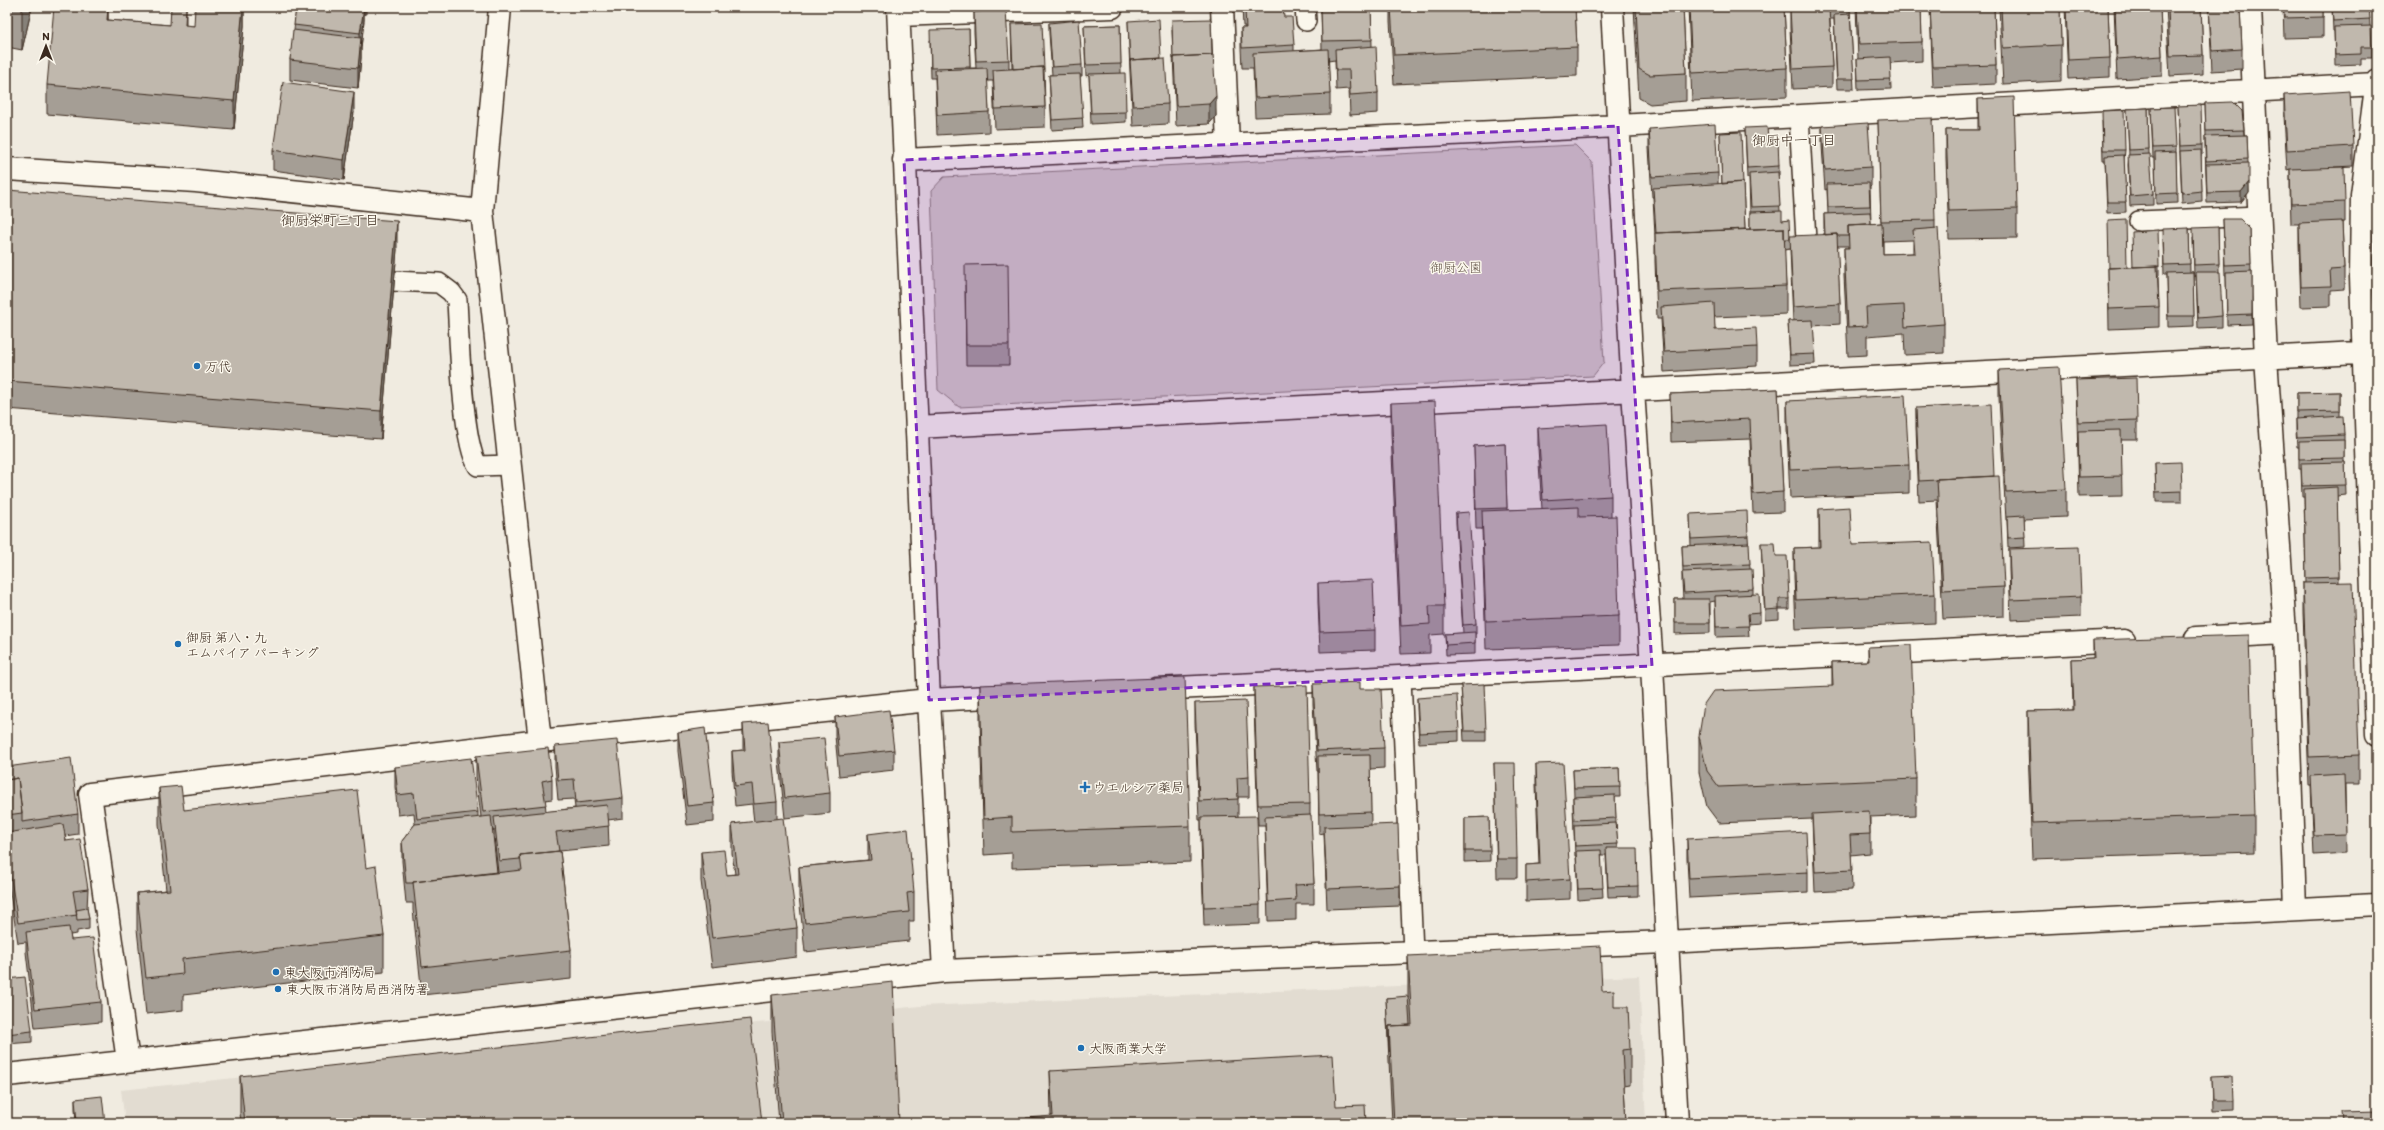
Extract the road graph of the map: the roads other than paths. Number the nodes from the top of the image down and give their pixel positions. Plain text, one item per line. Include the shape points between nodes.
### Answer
1 (500, 7) edge
2 (1112, 7) edge
3 (1222, 7) edge
4 (1612, 7) edge
5 (2250, 7) edge
6 (899, 11) edge
7 (2377, 82) edge
8 (2254, 91) junction
9 (1799, 116) junction
10 (1618, 126) junction
11 (1228, 145) junction
12 (904, 160) junction
13 (7, 169) edge
14 (482, 211) junction
15 (2260, 216) junction
16 (2139, 221) dead end
17 (1806, 240) edge
18 (2377, 252) edge
19 (2361, 277) junction
20 (358, 279) edge
21 (2369, 352) edge
22 (2266, 358) junction
23 (1633, 391) junction
24 (917, 427) junction
25 (510, 466) junction
26 (2285, 633) junction
27 (2375, 636) edge
28 (2174, 639) edge
29 (2143, 640) edge
30 (1652, 666) junction
31 (1401, 678) junction
32 (1134, 690) edge
33 (1031, 695) edge
34 (929, 700) junction
35 (2377, 735) edge
36 (540, 741) junction
37 (2377, 905) edge
38 (2295, 908) junction
39 (1666, 942) junction
40 (1413, 952) junction
41 (944, 971) junction
42 (128, 1061) junction
43 (7, 1075) edge
44 (1677, 1123) edge

1 - 14 street
2 - 6 street
3 - 11 street
4 - 10 street
5 - 8 street
6 - 12 street
7 - 8 street
7 - 19 street via 2362,195
8 - 9 street
8 - 15 street
9 - 10 street
9 - 17 lane
10 - 11 street
10 - 23 street
11 - 12 street
12 - 24 street
13 - 14 street via 196,182
14 - 25 street
15 - 16 lane
15 - 22 street
18 - 19 street
19 - 21 street
20 - 25 lane via 439,283 451,292 457,300 472,458 478,466
21 - 22 street
21 - 27 street
22 - 23 street
22 - 26 street
23 - 24 street
23 - 30 street
24 - 34 street
25 - 36 street
26 - 28 street
26 - 38 street
27 - 35 street
29 - 30 street
30 - 31 street
30 - 39 street
31 - 32 street
31 - 40 lane
33 - 34 street
34 - 36 street
34 - 41 street
36 - 42 street via 90,794
37 - 38 street
38 - 39 street
39 - 40 street
39 - 44 street
40 - 41 street
41 - 42 street
42 - 43 street

